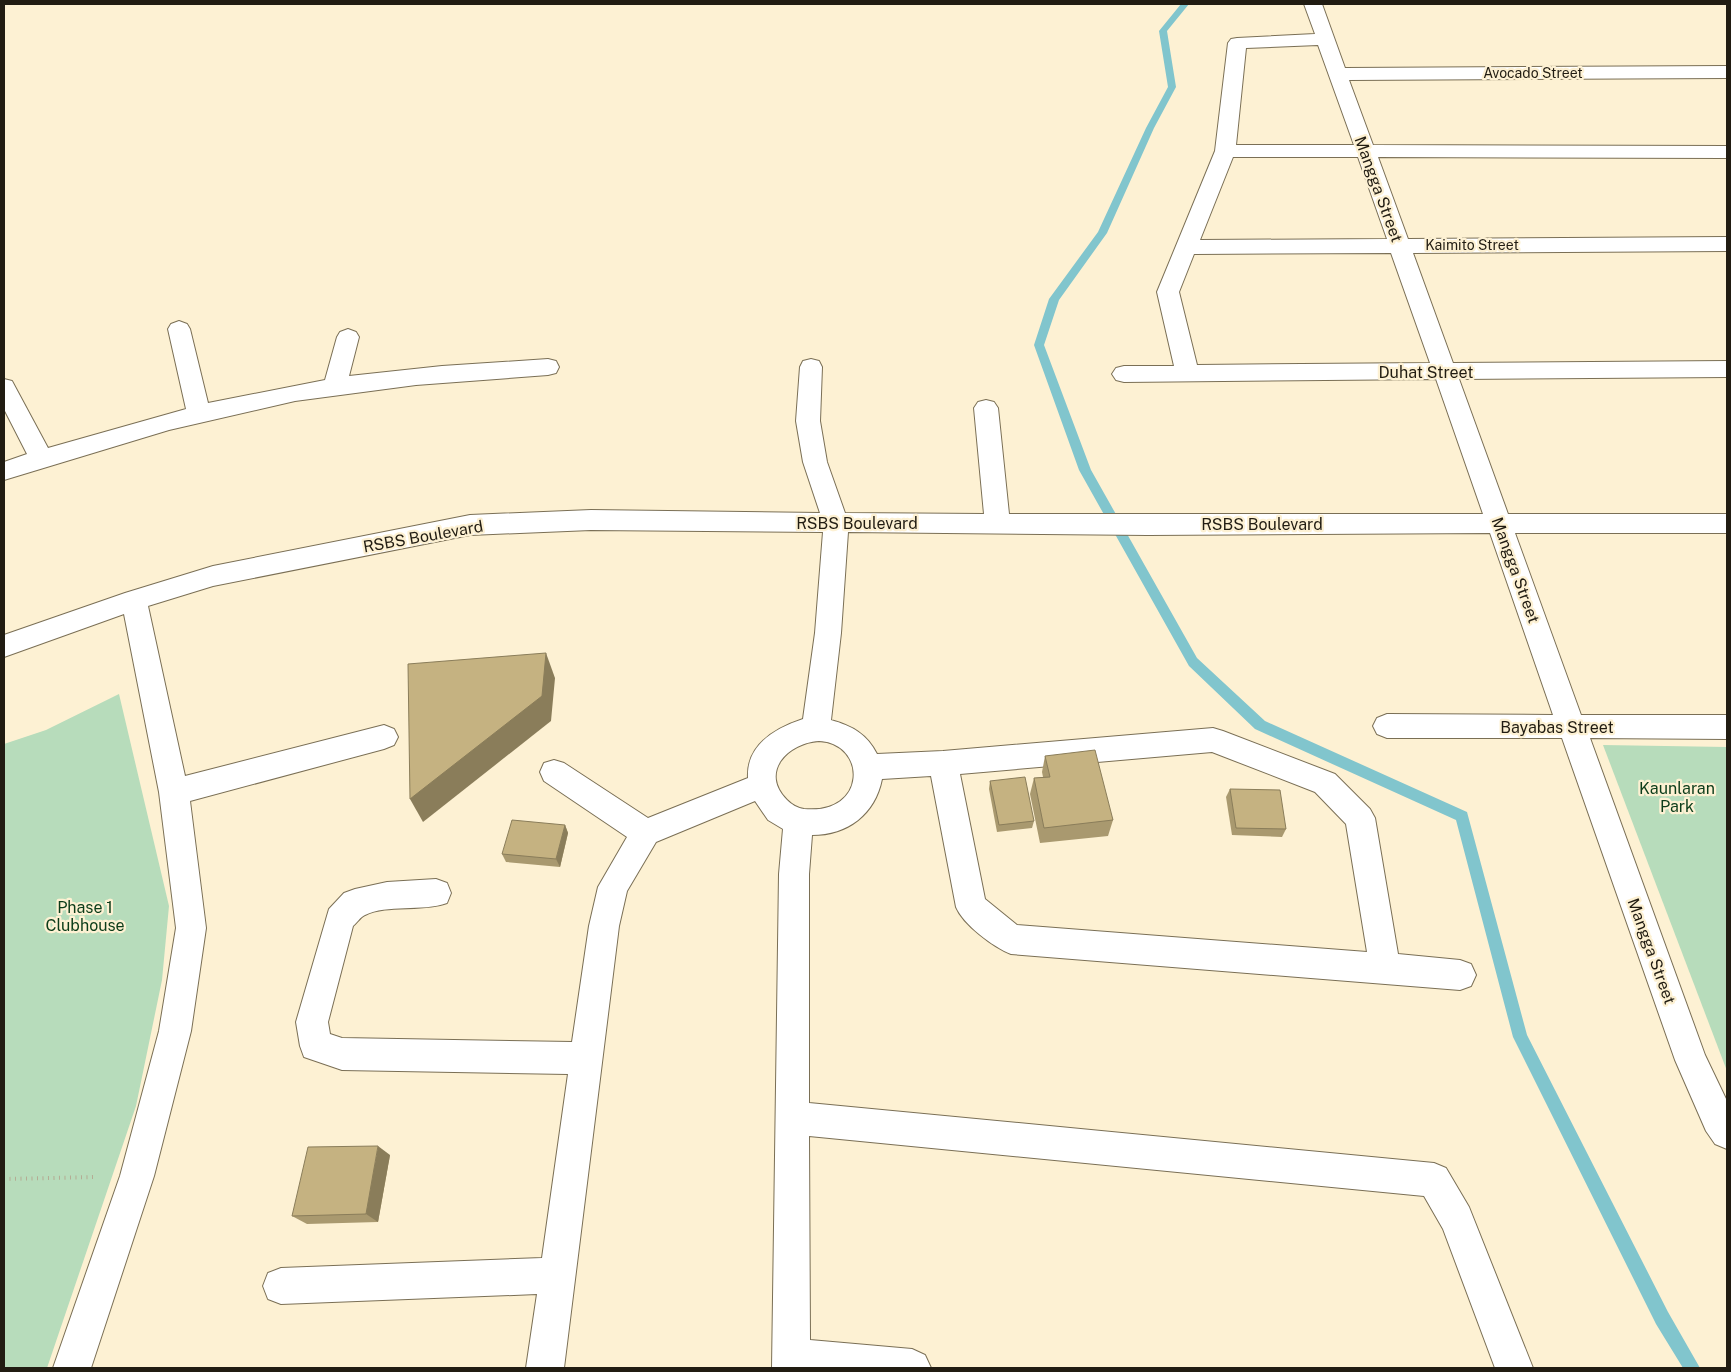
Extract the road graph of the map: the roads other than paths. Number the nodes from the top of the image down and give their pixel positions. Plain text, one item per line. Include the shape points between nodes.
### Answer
1 (1313, 4) edge
2 (1326, 39) junction
3 (1727, 72) edge
4 (1339, 74) junction
5 (1224, 151) junction
6 (1366, 152) junction
7 (1727, 152) edge
8 (1727, 244) edge
9 (1400, 246) junction
10 (1187, 247) junction
11 (179, 329) dead end
12 (348, 337) dead end
13 (548, 367) dead end
14 (811, 367) dead end
15 (1727, 369) edge
16 (1445, 372) junction
17 (1124, 374) dead end
18 (1188, 374) junction
19 (4, 387) edge
20 (335, 387) junction
21 (986, 408) dead end
22 (199, 413) junction
23 (41, 458) junction
24 (4, 471) edge
25 (836, 523) junction
26 (1727, 523) edge
27 (996, 524) junction
28 (1499, 524) junction
29 (134, 600) junction
30 (4, 646) edge
31 (1387, 726) dead end
32 (1572, 727) junction
33 (1727, 727) edge
34 (816, 730) junction
35 (384, 737) dead end
36 (943, 763) junction
37 (868, 767) junction
38 (554, 772) dead end
39 (762, 785) junction
40 (174, 792) junction
41 (799, 821) junction
42 (646, 832) junction
43 (436, 893) dead end
44 (1385, 968) junction
45 (1460, 975) dead end
46 (586, 1058) junction
47 (794, 1118) junction
48 (1724, 1123) edge
49 (557, 1275) junction
50 (281, 1286) dead end
51 (791, 1363) edge
52 (72, 1368) edge
53 (545, 1368) edge
54 (912, 1368) edge
55 (1514, 1368) edge

1 - 2 street, Mangga Street
2 - 4 street, Mangga Street
2 - 5 street via 1237,43
3 - 4 street, Avocado Street
4 - 6 street, Mangga Street
5 - 6 street
5 - 10 street
6 - 7 street
6 - 9 street, Mangga Street
8 - 9 street, Kaimito Street
9 - 10 street, Kaimito Street
9 - 16 street, Mangga Street
10 - 18 street via 1168,292
11 - 22 street
12 - 20 street
13 - 20 street via 442,374
14 - 25 street via 808,421 815,462
15 - 16 street, Duhat Street
16 - 18 street, Duhat Street
16 - 28 street, Mangga Street
17 - 18 street, Duhat Street
19 - 23 street
20 - 22 street
21 - 27 street
22 - 23 street
23 - 24 street
25 - 27 street, RSBS Boulevard
25 - 29 street, RSBS Boulevard via 591,520 470,525 213,576
25 - 34 street via 828,633
26 - 28 street, RSBS Boulevard
27 - 28 street, RSBS Boulevard
28 - 32 street, Mangga Street
29 - 30 street, RSBS Boulevard
29 - 40 street
31 - 32 street, Bayabas Street
32 - 33 street, Bayabas Street
32 - 48 street, Mangga Street via 1691,1060
34 - 37 street via 842,735 856,745
34 - 39 street via 790,736 775,746 765,760
35 - 40 street
36 - 37 street
36 - 44 street via 971,907 1011,939
36 - 44 street via 1214,740 1325,783 1360,818
37 - 41 street via 866,791 842,817 824,823
38 - 42 street
39 - 41 street via 773,806 787,817
39 - 42 street
40 - 52 street via 191,928 175,1031 137,1176
41 - 47 street via 794,874
42 - 46 street via 613,888 604,926
43 - 46 street via 387,896 355,903 340,919 312,1022 316,1046 342,1054
44 - 45 street
46 - 49 street
47 - 51 street
47 - 55 street via 1434,1180 1456,1219
49 - 50 street
49 - 53 street
51 - 54 street

